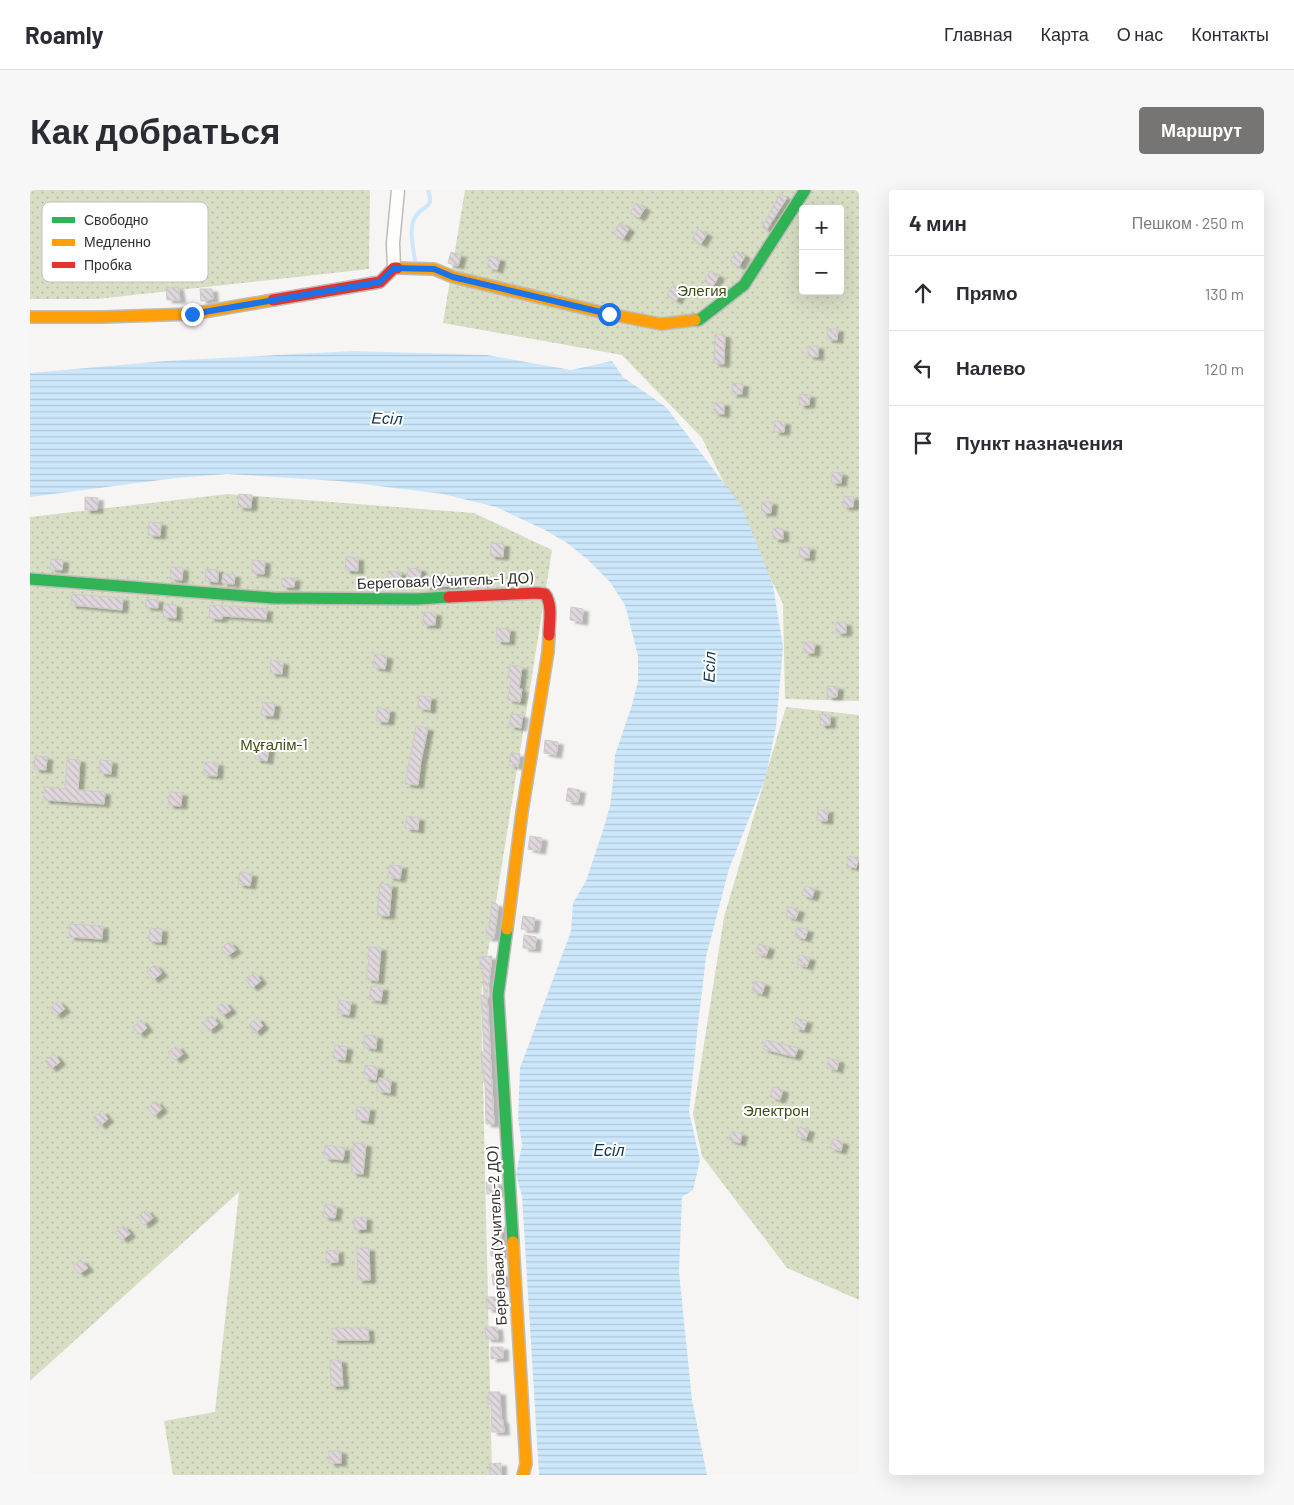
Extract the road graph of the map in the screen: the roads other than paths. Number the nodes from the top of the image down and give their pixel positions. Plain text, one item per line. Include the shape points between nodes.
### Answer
1 (398, 190) edge
2 (805, 190) edge
3 (394, 268) junction
4 (30, 317) edge
5 (30, 579) edge
6 (498, 995) joint
7 (523, 1475) edge

1 - 3 street
2 - 3 street via 744,285 698,320 661,324 453,277 434,269
3 - 4 street via 380,282 192,314
5 - 6 street, Береговая (Учитель-1 ДО) via 273,598 416,600 545,594 550,606 548,652
6 - 7 street, Береговая (Учитель-2 ДО) via 526,1464

